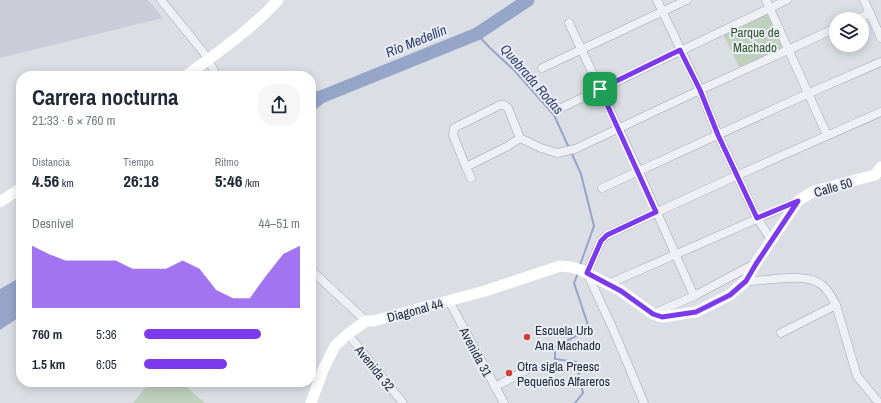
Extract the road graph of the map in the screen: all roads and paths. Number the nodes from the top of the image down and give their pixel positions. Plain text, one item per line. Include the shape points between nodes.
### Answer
1 (161, 0) edge
2 (278, 0) edge
3 (657, 0) edge
4 (687, 0) edge
5 (787, 0) edge
6 (864, 0) edge
7 (767, 4) edge
8 (662, 12) junction
9 (870, 13) joint
10 (570, 23) dead end
11 (829, 31) edge
12 (881, 38) edge
13 (582, 49) junction
14 (680, 50) junction
15 (789, 50) junction
16 (881, 62) edge
17 (542, 68) dead end
18 (193, 71) edge
19 (214, 71) edge
20 (600, 89) junction
21 (700, 90) junction
22 (808, 94) junction
23 (561, 108) dead end
24 (881, 112) edge
25 (619, 128) junction
26 (718, 135) junction
27 (827, 135) junction
28 (520, 138) junction
29 (466, 168) junction
30 (879, 171) edge
31 (639, 172) junction
32 (738, 175) junction
33 (471, 178) dead end
34 (602, 188) dead end
35 (16, 191) edge
36 (798, 201) junction
37 (0, 202) edge
38 (656, 212) junction
39 (757, 218) junction
40 (772, 241) junction
41 (675, 255) junction
42 (756, 264) junction
43 (584, 272) junction
44 (316, 275) edge
45 (746, 281) junction
46 (608, 284) junction
47 (694, 296) junction
48 (449, 301) junction
49 (836, 305) junction
50 (653, 314) junction
51 (366, 321) junction
52 (780, 333) dead end
53 (348, 334) junction
54 (532, 367) dead end
55 (495, 387) junction
56 (311, 403) edge
57 (403, 403) edge
58 (504, 403) edge
59 (644, 403) edge
60 (879, 403) edge

1 - 19 street via 204,53
2 - 18 main road, bridge via 240,37
3 - 8 street
4 - 8 street
5 - 7 street
6 - 9 street
7 - 14 street
7 - 15 street
8 - 13 street
8 - 14 street
9 - 12 street
10 - 13 street
11 - 15 street
13 - 17 street
13 - 20 street
14 - 20 street
14 - 21 street
15 - 21 street
15 - 22 street
16 - 22 street
20 - 23 street
20 - 25 street
21 - 25 street
21 - 26 street
22 - 26 street
22 - 27 street
24 - 27 street
25 - 28 street via 575,149 557,153
25 - 31 street
26 - 31 street
26 - 32 street
27 - 32 street
28 - 29 street
28 - 29 street via 508,108 504,105 454,128 453,135
29 - 33 street
30 - 36 main road, Calle 50 via 814,191
31 - 34 street
31 - 38 street
32 - 38 street
32 - 39 street
35 - 37 main road
36 - 39 street
36 - 40 main road, Calle 50
38 - 41 street
38 - 43 street via 607,235
39 - 40 street
39 - 41 street
40 - 42 main road, Calle 50
41 - 46 street
41 - 47 street
42 - 45 main road, Calle 50
42 - 47 street
43 - 46 main road
43 - 48 main road, Diagonal 44 via 560,266
43 - 59 street via 613,329
44 - 51 street
45 - 49 street via 790,278 812,280 822,284
45 - 50 main road, Calle 50 via 730,295 696,312 662,317
46 - 50 main road
47 - 50 street
48 - 51 main road, Diagonal 44
48 - 55 street, Avenida 31
49 - 52 street
49 - 60 street via 857,376
51 - 53 main road, Diagonal 44
53 - 56 main road, Diagonal 44 via 335,346
53 - 57 street, Avenida 32
54 - 55 street
55 - 58 street, Avenida 31

